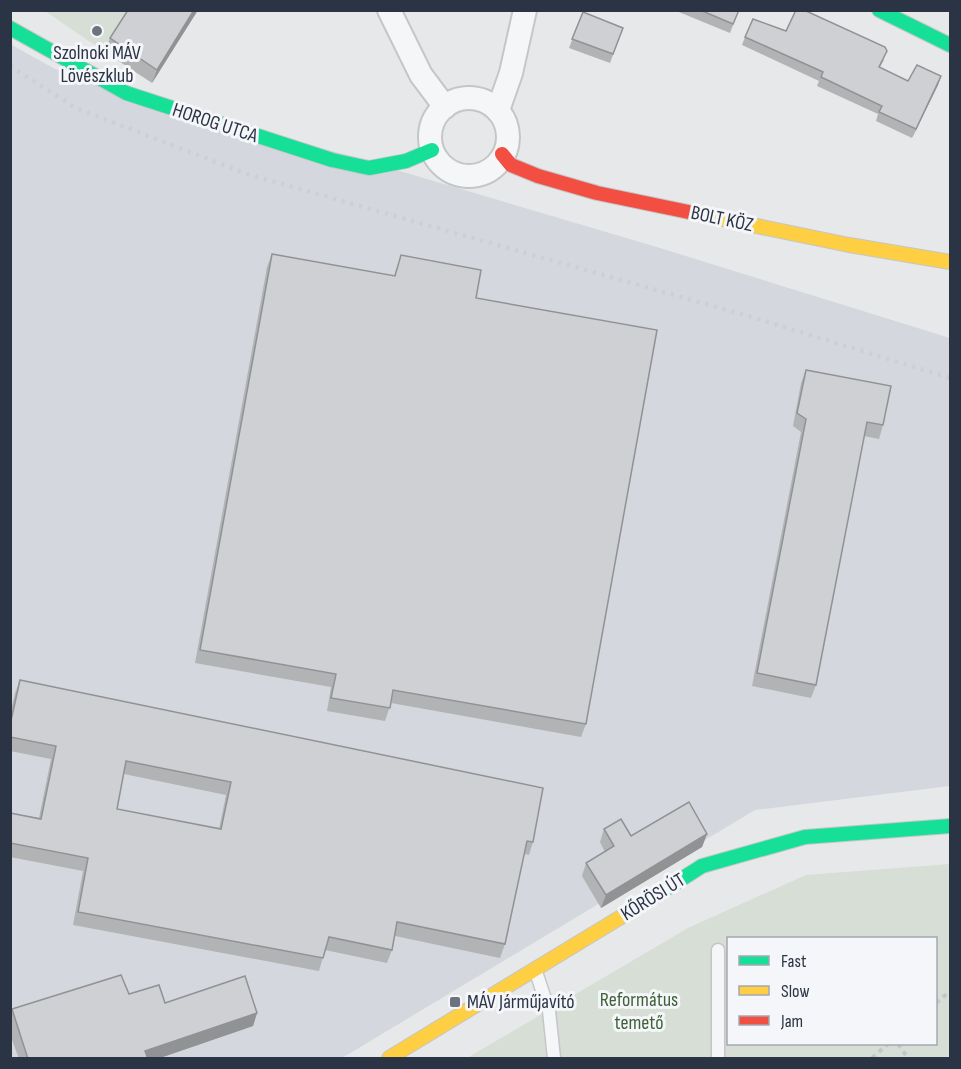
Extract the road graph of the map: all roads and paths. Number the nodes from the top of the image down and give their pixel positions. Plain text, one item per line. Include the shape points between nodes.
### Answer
1 (389, 10) edge
2 (525, 10) edge
3 (879, 10) edge
4 (10, 28) edge
5 (951, 45) edge
6 (445, 107) junction
7 (498, 110) junction
8 (432, 150) junction
9 (502, 154) junction
10 (951, 262) edge
11 (951, 826) edge
12 (718, 950) dead end
13 (535, 971) junction
14 (951, 991) edge
15 (937, 1002) edge
16 (887, 1045) edge
17 (899, 1045) edge
18 (389, 1059) edge
19 (554, 1059) edge
20 (718, 1059) edge
21 (872, 1059) edge
22 (908, 1059) edge

1 - 6 street via 421,75
2 - 7 street
3 - 5 street
4 - 8 street, HOROG UTCA via 126,93 332,160 369,168 406,161
6 - 7 street via 466,98 478,99
6 - 8 street via 433,122 429,141
7 - 9 street via 508,136
8 - 9 street via 445,168 466,176 487,171
9 - 10 street, BOLT KÖZ via 511,165 597,193
11 - 13 street, KŐRÖSI ÚT via 805,837 702,866
12 - 20 lane
13 - 18 street, KŐRÖSI ÚT
13 - 19 lane via 549,1011
14 - 15 path
16 - 21 path
17 - 22 path

